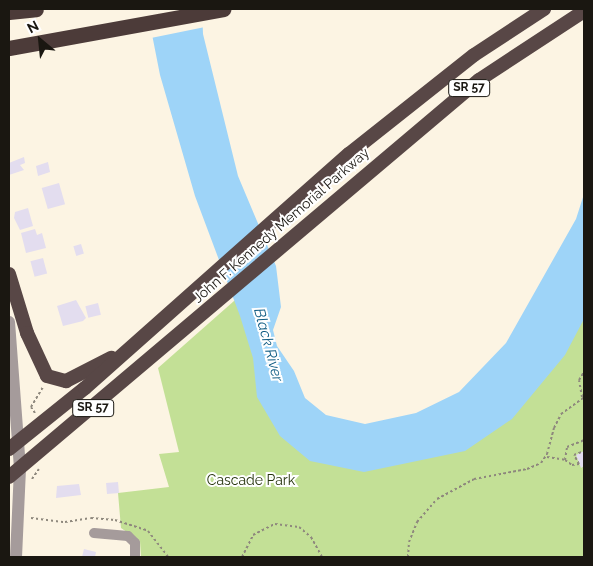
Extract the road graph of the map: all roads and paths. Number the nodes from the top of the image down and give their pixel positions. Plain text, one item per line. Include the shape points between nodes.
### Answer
1 (36, 9) edge
2 (223, 9) edge
3 (544, 9) edge
4 (584, 11) edge
5 (9, 12) edge
6 (9, 48) edge
7 (9, 274) edge
8 (9, 322) edge
9 (129, 349) junction
10 (584, 372) edge
11 (49, 377) junction
12 (583, 398) edge
13 (38, 427) junction
14 (584, 440) edge
15 (14, 446) edge
16 (584, 450) edge
17 (547, 457) junction
18 (566, 460) junction
19 (14, 473) edge
20 (94, 533) dead end
21 (16, 557) edge
22 (135, 557) edge
23 (242, 557) edge
24 (322, 557) edge
25 (408, 557) edge

1 - 5 highway
2 - 6 highway
3 - 9 highway, John F. Kennedy Memorial Parkway / SR 57 via 474,56 349,154
4 - 19 highway, John F. Kennedy Memorial Parkway / SR 57 via 478,80
7 - 11 highway via 36,356
8 - 15 street
9 - 11 highway via 66,380
9 - 13 highway, John F. Kennedy Memorial Parkway / SR 57
10 - 12 path via 579,380
11 - 13 path via 31,407
12 - 17 path via 561,414
13 - 15 highway, John F. Kennedy Memorial Parkway / SR 57
14 - 18 path via 568,447
15 - 19 street
16 - 18 path via 574,455 579,464 572,465
17 - 18 path
17 - 25 path via 535,467 474,479 437,499 417,522 409,542
19 - 21 street
20 - 22 street via 128,536 135,543
23 - 24 path via 253,535 275,524 299,527 312,537

